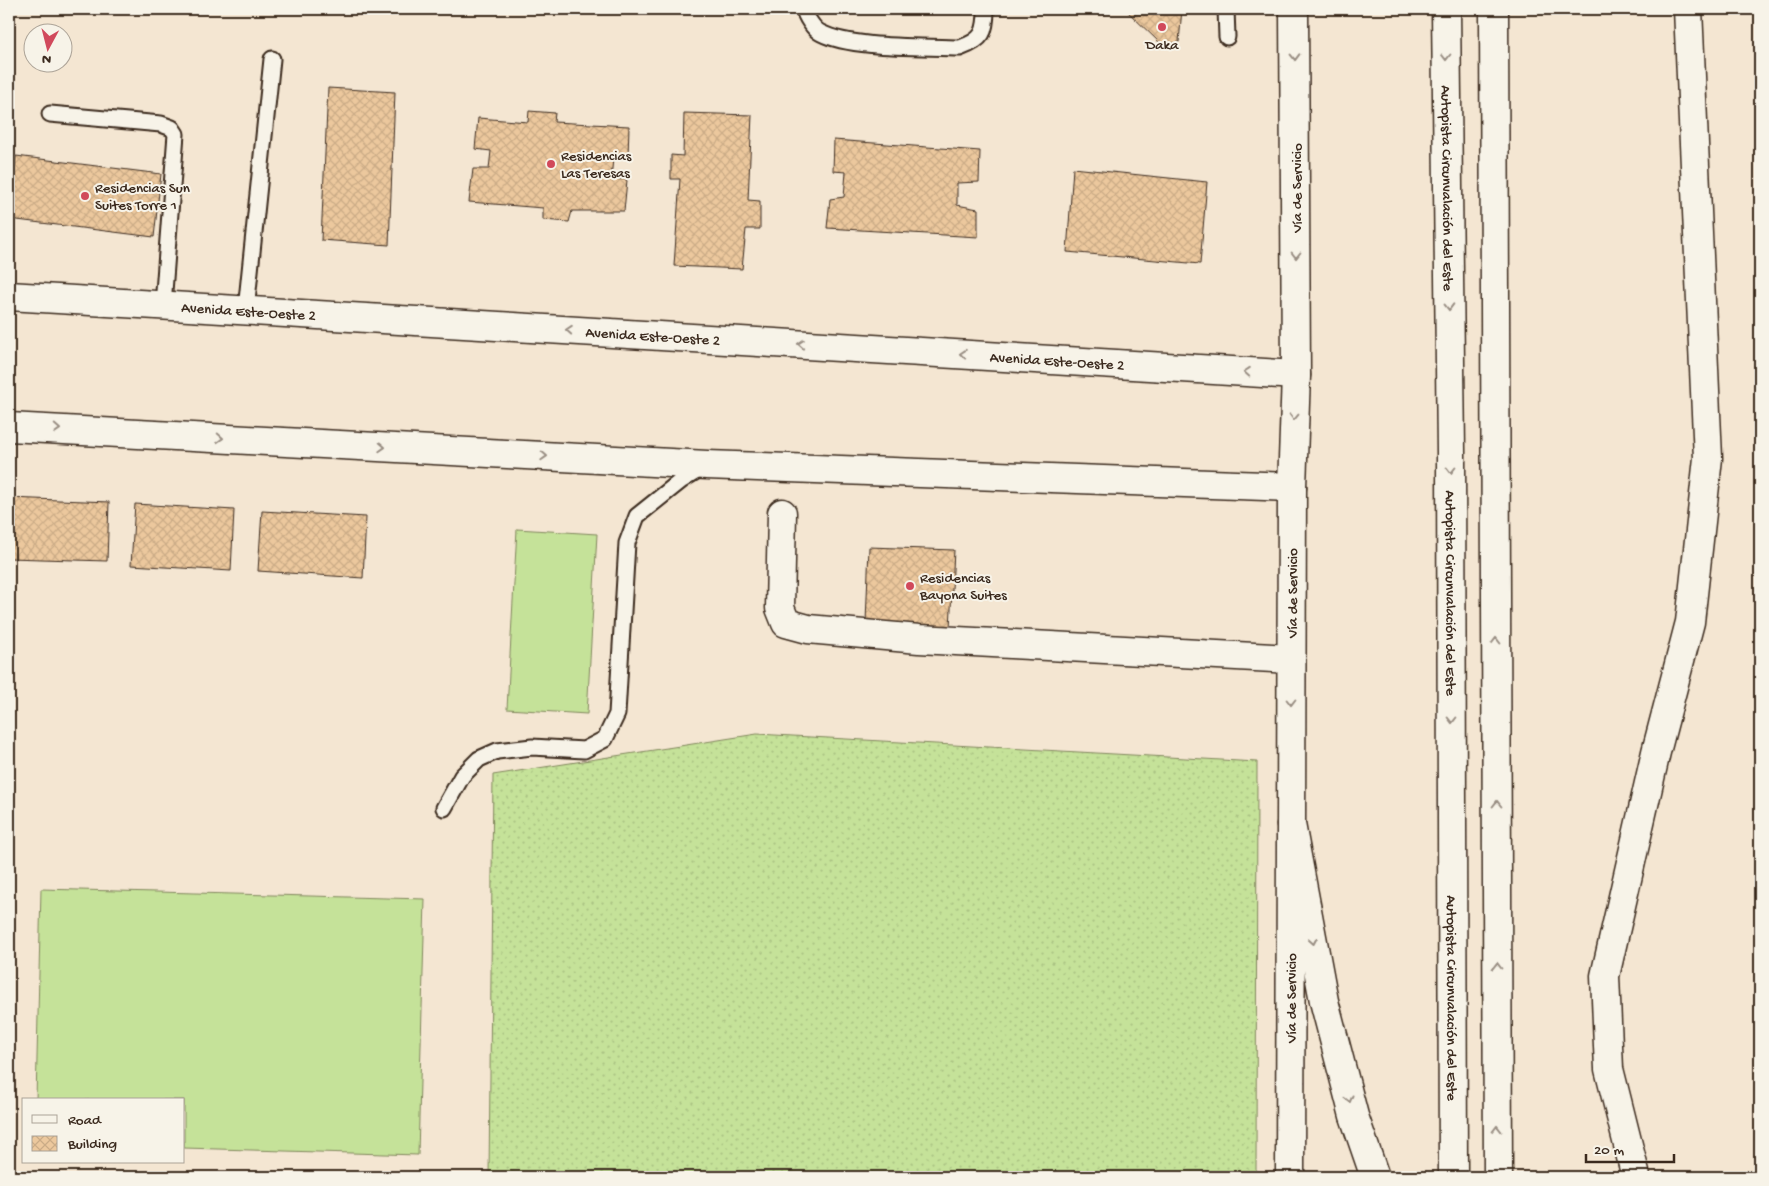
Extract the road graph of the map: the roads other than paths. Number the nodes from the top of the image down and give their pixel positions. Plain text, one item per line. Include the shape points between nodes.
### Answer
1 (804, 9) edge
2 (986, 9) edge
3 (1226, 9) edge
4 (1294, 9) edge
5 (1446, 9) edge
6 (1494, 9) edge
7 (1688, 9) edge
8 (1226, 37) dead end
9 (272, 58) dead end
10 (50, 114) dead end
11 (9, 296) edge
12 (163, 305) junction
13 (246, 310) junction
14 (1296, 375) junction
15 (9, 427) edge
16 (707, 466) junction
17 (1292, 487) junction
18 (782, 513) dead end
19 (1291, 659) junction
20 (444, 808) dead end
21 (1291, 824) junction
22 (1290, 1177) edge
23 (1375, 1177) edge
24 (1453, 1177) edge
25 (1498, 1177) edge
26 (1636, 1177) edge

1 - 2 lane via 819,33 846,42 960,48 976,42 986,26
3 - 8 lane
4 -> 14 main road, Vía de Servicio
5 -> 24 main road, Autopista Circunvalación del Este
25 -> 6 main road
7 - 26 main road via 1708,458 1690,622 1656,752 1605,976 1609,1069
9 - 13 lane
10 - 12 lane via 161,124 172,128 176,134
11 - 12 main road, Avenida Este-Oeste 2
12 - 13 main road, Avenida Este-Oeste 2
14 -> 13 main road, Avenida Este-Oeste 2
14 -> 17 main road, Vía de Servicio
15 -> 16 main road
16 - 17 main road
16 - 20 lane via 682,480 637,516 627,543 617,714 605,739 584,750 532,747 497,751 479,759 462,776
17 - 19 main road, Vía de Servicio
18 - 19 main road via 780,608 786,623 808,629 919,639
19 -> 21 main road, Vía de Servicio
21 - 22 main road, Vía de Servicio
21 -> 23 main road via 1324,1001 1354,1116

